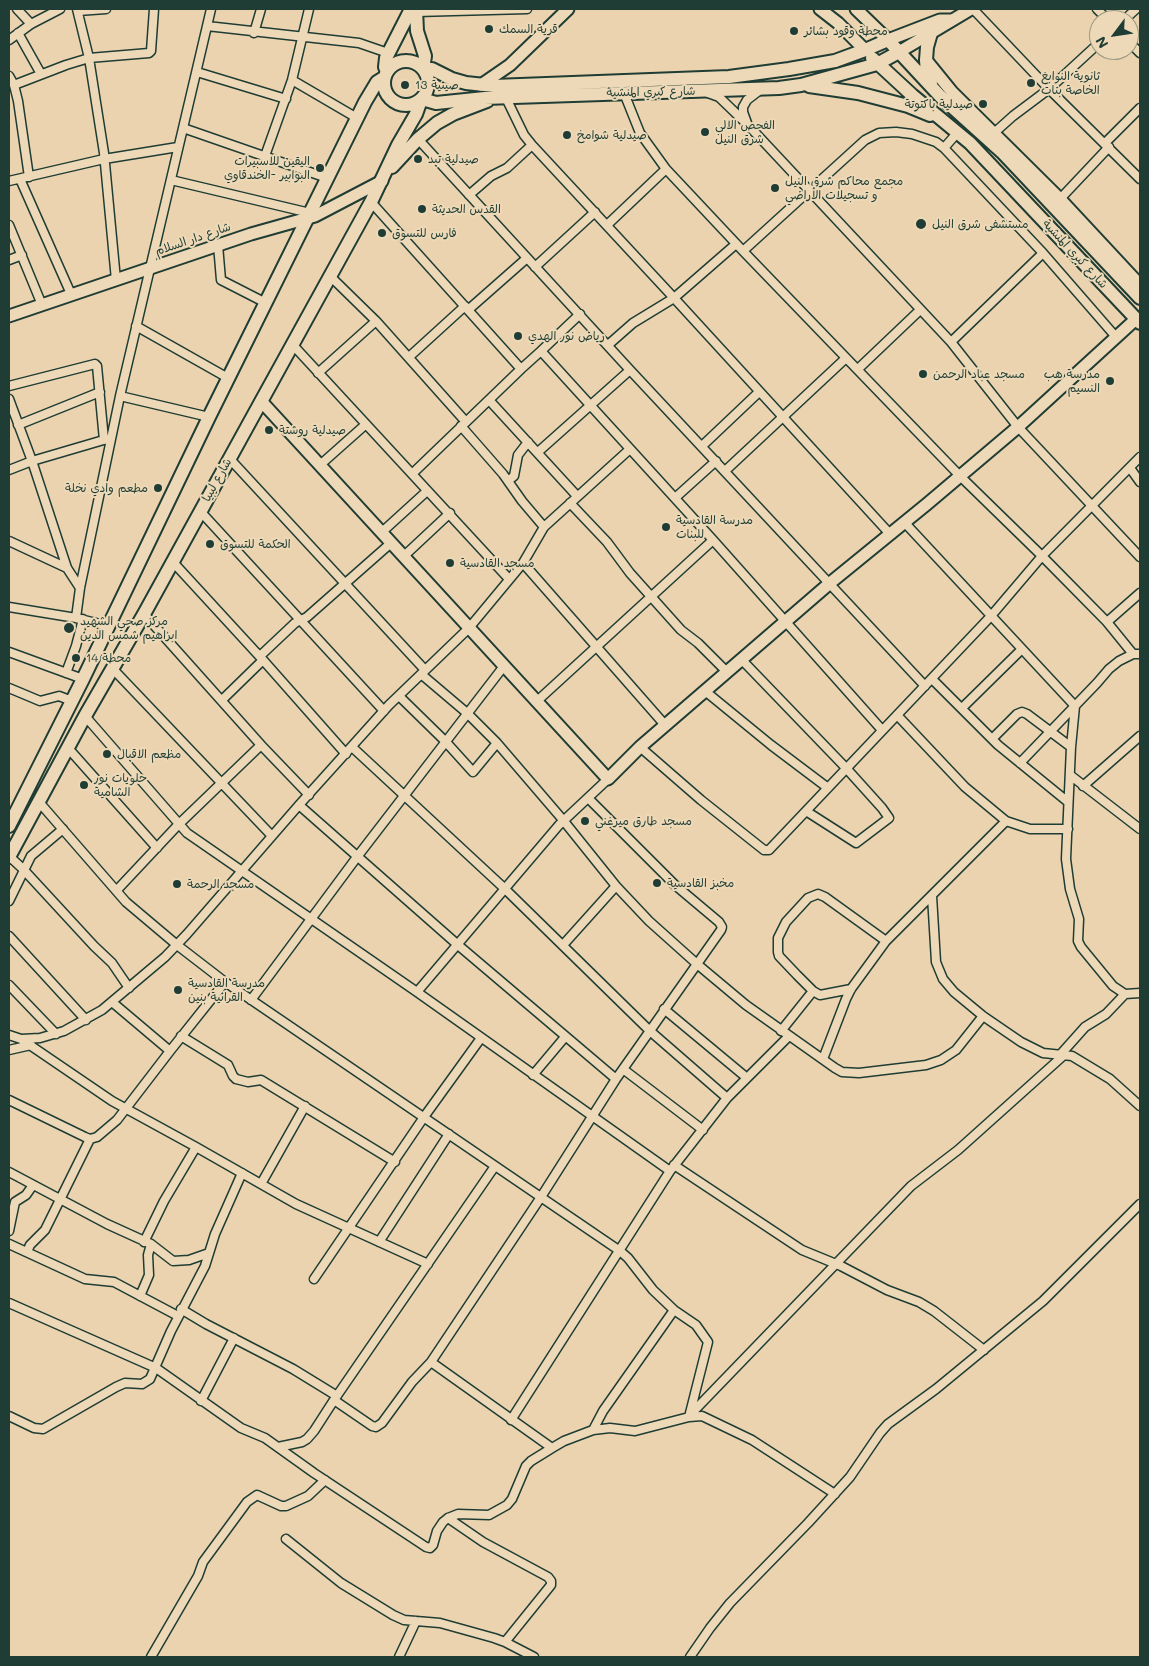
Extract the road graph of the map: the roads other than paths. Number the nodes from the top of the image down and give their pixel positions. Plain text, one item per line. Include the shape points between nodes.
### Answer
1 (17, 9) edge
2 (60, 9) edge
3 (106, 9) edge
4 (154, 9) edge
5 (211, 9) edge
6 (260, 9) edge
7 (309, 9) edge
8 (527, 9) edge
9 (568, 9) edge
10 (820, 9) edge
11 (856, 9) edge
12 (77, 10) edge
13 (414, 10) edge
14 (967, 10) edge
15 (951, 20) junction
16 (31, 24) junction
17 (207, 26) junction
18 (18, 33) junction
19 (254, 33) junction
20 (931, 33) junction
21 (303, 38) junction
22 (9, 40) edge
23 (888, 40) junction
24 (865, 50) junction
25 (899, 52) junction
26 (1089, 52) edge
27 (388, 53) junction
28 (89, 58) junction
29 (926, 60) junction
30 (877, 64) junction
31 (423, 69) junction
32 (197, 72) junction
33 (40, 74) junction
34 (386, 75) junction
35 (9, 76) edge
36 (292, 80) junction
37 (14, 85) junction
38 (481, 85) junction
39 (801, 85) junction
40 (762, 89) junction
41 (1050, 89) junction
42 (704, 91) junction
43 (624, 92) junction
44 (940, 96) junction
45 (500, 98) junction
46 (286, 99) junction
47 (422, 99) junction
48 (18, 101) junction
49 (9, 106) edge
50 (1140, 108) edge
51 (357, 118) junction
52 (748, 125) junction
53 (183, 128) junction
54 (954, 129) junction
55 (994, 133) junction
56 (418, 139) junction
57 (532, 145) junction
58 (1107, 145) junction
59 (178, 147) junction
60 (944, 148) junction
61 (264, 156) junction
62 (104, 159) junction
63 (666, 169) junction
64 (29, 177) junction
65 (327, 178) junction
66 (20, 179) junction
67 (383, 179) junction
68 (1140, 179) edge
69 (171, 180) junction
70 (9, 181) edge
71 (808, 190) junction
72 (469, 195) junction
73 (1060, 199) junction
74 (371, 202) junction
75 (595, 212) junction
76 (309, 215) junction
77 (607, 224) junction
78 (9, 225) edge
79 (736, 244) junction
80 (218, 245) junction
81 (743, 251) junction
82 (1043, 253) junction
83 (22, 254) junction
84 (527, 258) junction
85 (9, 260) edge
86 (536, 267) junction
87 (150, 269) junction
88 (330, 276) junction
89 (116, 280) junction
90 (1140, 285) edge
91 (71, 294) junction
92 (674, 298) junction
93 (1140, 298) edge
94 (266, 303) junction
95 (42, 305) junction
96 (467, 308) junction
97 (920, 310) junction
98 (580, 314) junction
99 (9, 316) edge
100 (376, 321) junction
101 (1138, 321) edge
102 (136, 326) junction
103 (1116, 337) junction
104 (950, 342) junction
105 (292, 344) junction
106 (608, 345) junction
107 (541, 350) junction
108 (409, 357) junction
109 (846, 358) junction
110 (521, 368) junction
111 (858, 369) junction
112 (630, 370) junction
113 (318, 373) junction
114 (228, 378) junction
115 (9, 386) edge
116 (100, 392) junction
117 (759, 392) junction
118 (120, 396) junction
119 (9, 399) edge
120 (489, 400) junction
121 (260, 401) junction
122 (590, 405) junction
123 (11, 410) edge
124 (209, 416) junction
125 (783, 418) junction
126 (463, 424) junction
127 (18, 425) junction
128 (365, 425) junction
129 (1018, 426) junction
130 (108, 439) junction
131 (528, 442) junction
132 (702, 446) junction
133 (630, 449) junction
134 (538, 452) junction
135 (1140, 457) edge
136 (229, 458) junction
137 (32, 461) junction
138 (716, 461) junction
139 (320, 465) junction
140 (1130, 468) junction
141 (9, 470) edge
142 (725, 471) junction
143 (412, 474) junction
144 (960, 476) junction
145 (508, 481) junction
146 (1140, 482) edge
147 (427, 491) junction
148 (577, 496) junction
149 (675, 498) junction
150 (570, 503) junction
151 (1092, 506) junction
152 (200, 511) junction
153 (450, 513) junction
154 (904, 522) junction
155 (544, 526) junction
156 (382, 532) junction
157 (890, 534) junction
158 (713, 540) junction
159 (9, 541) edge
160 (391, 543) junction
161 (404, 556) junction
162 (1042, 556) junction
163 (1140, 557) edge
164 (172, 561) junction
165 (523, 563) junction
166 (67, 568) junction
167 (509, 579) junction
168 (830, 583) junction
169 (346, 584) junction
170 (80, 588) junction
171 (1140, 593) edge
172 (650, 596) junction
173 (9, 607) edge
174 (144, 614) junction
175 (991, 616) junction
176 (80, 618) junction
177 (300, 620) junction
178 (785, 622) junction
179 (1107, 622) junction
180 (108, 626) junction
181 (468, 628) junction
182 (596, 647) junction
183 (1022, 649) junction
184 (9, 652) edge
185 (1137, 654) edge
186 (262, 658) junction
187 (741, 659) junction
188 (504, 666) junction
189 (112, 668) junction
190 (423, 672) junction
191 (726, 672) junction
192 (66, 673) junction
193 (83, 679) junction
194 (932, 679) junction
195 (925, 686) junction
196 (9, 688) edge
197 (705, 691) junction
198 (399, 696) junction
199 (222, 700) junction
200 (72, 701) junction
201 (536, 702) junction
202 (1075, 706) junction
203 (962, 708) junction
204 (384, 711) junction
205 (467, 713) junction
206 (897, 715) junction
207 (85, 716) junction
208 (665, 725) junction
209 (882, 730) junction
210 (1051, 732) junction
211 (1140, 736) edge
212 (992, 739) junction
213 (445, 742) junction
214 (497, 743) junction
215 (261, 745) junction
216 (352, 747) junction
217 (640, 747) junction
218 (1071, 747) junction
219 (68, 748) junction
220 (346, 754) junction
221 (1020, 763) junction
222 (846, 768) junction
223 (1070, 775) junction
224 (608, 779) junction
225 (221, 784) junction
226 (1083, 786) junction
227 (828, 788) junction
228 (308, 794) junction
229 (405, 796) junction
230 (588, 798) junction
231 (39, 802) junction
232 (1068, 802) junction
233 (299, 805) junction
234 (806, 811) junction
235 (564, 820) junction
236 (1006, 821) junction
237 (178, 825) junction
238 (9, 826) edge
239 (64, 829) junction
240 (1068, 829) junction
241 (1140, 829) edge
242 (9, 830) edge
243 (20, 836) junction
244 (272, 836) junction
245 (157, 848) junction
246 (9, 857) edge
247 (357, 857) junction
248 (23, 869) junction
249 (243, 872) junction
250 (616, 886) junction
251 (504, 888) junction
252 (117, 890) junction
253 (932, 896) junction
254 (9, 901) edge
255 (311, 918) junction
256 (9, 936) edge
257 (886, 941) junction
258 (177, 945) junction
259 (458, 945) junction
260 (563, 945) junction
261 (697, 964) junction
262 (225, 982) junction
263 (9, 985) edge
264 (129, 988) junction
265 (851, 989) junction
266 (813, 991) junction
267 (417, 992) junction
268 (1140, 993) edge
269 (1125, 994) junction
270 (251, 1000) junction
271 (112, 1002) junction
272 (664, 1009) junction
273 (983, 1016) junction
274 (86, 1020) junction
275 (650, 1031) junction
276 (781, 1031) junction
277 (56, 1034) junction
278 (9, 1035) edge
279 (181, 1036) junction
280 (789, 1036) junction
281 (565, 1037) junction
282 (481, 1038) junction
283 (21, 1039) junction
284 (32, 1045) junction
285 (9, 1050) edge
286 (170, 1051) junction
287 (1062, 1055) junction
288 (823, 1059) junction
289 (623, 1069) junction
290 (533, 1075) junction
291 (747, 1078) junction
292 (616, 1079) junction
293 (727, 1098) junction
294 (9, 1100) edge
295 (305, 1106) junction
296 (1140, 1106) edge
297 (126, 1109) junction
298 (424, 1117) junction
299 (592, 1117) junction
300 (703, 1130) junction
301 (449, 1134) junction
302 (90, 1138) junction
303 (196, 1147) junction
304 (395, 1162) junction
305 (495, 1166) junction
306 (672, 1168) junction
307 (9, 1172) edge
308 (242, 1174) junction
309 (261, 1184) junction
310 (32, 1185) junction
311 (541, 1197) junction
312 (60, 1200) junction
313 (1140, 1204) edge
314 (349, 1229) junction
315 (9, 1231) edge
316 (378, 1242) junction
317 (148, 1243) junction
318 (9, 1244) edge
319 (620, 1251) junction
320 (27, 1252) junction
321 (209, 1254) junction
322 (428, 1264) junction
323 (835, 1264) junction
324 (314, 1279) dead end
325 (140, 1296) junction
326 (9, 1303) edge
327 (674, 1310) junction
328 (180, 1313) junction
329 (234, 1338) junction
330 (984, 1350) junction
331 (431, 1362) junction
332 (156, 1368) junction
333 (336, 1398) junction
334 (201, 1401) junction
335 (9, 1416) edge
336 (689, 1417) junction
337 (511, 1420) junction
338 (593, 1430) junction
339 (278, 1447) junction
340 (552, 1448) junction
341 (325, 1480) junction
342 (835, 1494) junction
343 (448, 1518) junction
344 (286, 1539) dead end
345 (416, 1621) junction
346 (505, 1642) junction
347 (152, 1657) edge
348 (399, 1657) edge
349 (534, 1657) edge
350 (690, 1657) edge

1 - 16 street
2 - 16 street
3 - 12 street
4 - 28 street via 152,51
5 - 17 street
6 - 19 street
7 - 21 street
8 - 13 street
9 - 38 street via 510,64
10 - 24 street
11 - 23 street, شارع كبري المنشية
12 - 28 street
13 - 27 main road
13 - 31 main road via 425,56
14 - 15 street
14 - 41 street
15 - 20 street
15 - 23 street via 940,20
16 - 18 street
17 - 19 street
17 - 32 street
18 - 22 street
18 - 33 street
19 - 21 street
20 - 25 street
20 - 29 main road
21 - 27 street via 359,44
21 - 36 street
23 - 24 main road, شارع كبري المنشية
23 - 25 main road, شارع كبري المنشية
24 - 30 main road, شارع كبري المنشية
24 - 38 main road, شارع كبري المنشية via 825,63 729,77
25 - 30 main road, شارع كبري المنشية
25 - 44 main road, شارع كبري المنشية
26 - 41 street
27 - 34 main road
28 - 33 street
28 - 62 street
29 - 44 main road via 927,74
29 - 55 street via 952,92
30 - 39 main road, شارع كبري المنشية
30 - 54 main road, شارع كبري المنشية
31 - 34 main road via 418,64 404,61 391,67
31 - 38 main road, شارع كبري المنشية via 432,69 460,82
31 - 47 main road via 428,82
32 - 46 street
32 - 53 street
33 - 37 street
34 - 47 main road via 385,90 398,104 410,105
34 - 51 main road via 374,86
35 - 37 street
36 - 46 street
36 - 51 street
37 - 48 street
39 - 40 main road, شارع كبري المنشية
39 - 54 main road via 858,92 902,104
40 - 42 main road, شارع كبري المنشية
40 - 52 street via 743,107
41 - 55 street
41 - 58 street
42 - 43 main road, شارع كبري المنشية
42 - 52 street via 719,97
43 - 45 main road, شارع كبري المنشية
43 - 63 street via 640,134
44 - 93 main road, شارع كبري المنشية via 1002,152
45 - 47 main road, شارع كبري المنشية via 436,103
45 - 56 main road via 445,118
45 - 57 street
46 - 61 street
47 - 67 main road, شارع ليبيا
48 - 49 street
48 - 64 street
50 - 58 street
51 - 65 main road
52 - 71 street
53 - 59 street
53 - 61 street
54 - 60 street
54 - 101 main road, شارع كبري المنشية
55 - 73 street
56 - 67 main road
56 - 72 street
57 - 72 street
57 - 75 street
58 - 68 street
58 - 73 street
59 - 62 street
59 - 69 street
60 - 71 street via 912,134 879,133 865,140
60 - 82 street
61 - 65 street
62 - 64 street
62 - 89 street
63 - 77 street
63 - 79 street
64 - 66 street
65 - 76 main road
66 - 70 street
66 - 91 street
67 - 74 main road, شارع ليبيا
67 - 76 street, شارع دار السلام
69 - 76 street
69 - 87 street
71 - 81 street
71 - 97 street
72 - 84 street
73 - 90 street
74 - 88 main road, شارع ليبيا
74 - 96 street
75 - 77 street
75 - 86 street
76 - 80 street, شارع دار السلام
76 - 94 main road
77 - 92 street
78 - 83 street
79 - 81 street
79 - 92 street
80 - 87 street, شارع دار السلام
80 - 94 street via 221,280
81 - 109 street
82 - 103 street
82 - 104 street
83 - 85 street
83 - 95 street
84 - 86 street
84 - 96 street
86 - 98 street
87 - 89 street, شارع دار السلام
87 - 102 street
88 - 100 street
88 - 105 main road, شارع ليبيا
89 - 91 street, شارع دار السلام
91 - 95 street, شارع دار السلام
92 - 106 street via 633,323
92 - 117 street
94 - 114 main road
95 - 99 street, شارع دار السلام
96 - 108 street
96 - 110 street
97 - 104 street
97 - 111 street
98 - 106 street
98 - 107 street
100 - 108 street
100 - 113 street
101 - 103 street
102 - 114 street
102 - 118 street
103 - 129 street
104 - 129 street
105 - 113 street
105 - 121 main road, شارع ليبيا
106 - 112 street
107 - 110 street
107 - 122 street
108 - 126 street
109 - 111 street
109 - 125 street
110 - 120 street
111 - 144 street
112 - 122 street
112 - 132 street
113 - 128 street
114 - 124 main road
115 - 116 street via 94,364 97,366
116 - 127 street
116 - 130 street
117 - 125 street
117 - 132 street
118 - 124 street
118 - 130 street
119 - 123 street
120 - 126 street
120 - 131 street
121 - 136 main road, شارع ليبيا
121 - 139 street
122 - 133 street
122 - 134 street
123 - 127 street
124 - 180 main road
125 - 142 street
125 - 157 street
126 - 143 street
126 - 145 street
127 - 137 street
128 - 139 street
128 - 143 street
129 - 144 street
129 - 151 street
130 - 137 street
130 - 170 street
131 - 134 street
131 - 145 street via 518,455 514,476
132 - 138 street
133 - 148 street
133 - 149 street
134 - 148 street
135 - 140 street
136 - 152 main road, شارع ليبيا
136 - 169 street
137 - 141 street
137 - 166 street
138 - 142 street
138 - 149 street
139 - 156 street
140 - 146 street
140 - 151 street
142 - 168 street
143 - 147 street
144 - 154 street
144 - 162 street
145 - 155 street
147 - 153 street
147 - 156 street
148 - 150 street
149 - 158 street
150 - 155 street
150 - 172 street via 607,542
151 - 162 street
151 - 163 street
152 - 164 main road, شارع ليبيا
152 - 177 street
153 - 161 street
153 - 167 street
154 - 157 street
154 - 175 street
155 - 165 street
156 - 160 street
157 - 168 street
158 - 172 street
158 - 178 street
159 - 166 street
160 - 161 street
160 - 169 street
161 - 181 street
162 - 175 street
162 - 179 street
164 - 174 main road, شارع ليبيا
164 - 186 street
165 - 167 street
165 - 182 street
166 - 170 street
167 - 181 street
168 - 178 street
168 - 195 street
169 - 177 street
169 - 190 street
170 - 176 street
171 - 179 street
172 - 182 street
172 - 191 street
173 - 176 street
174 - 189 main road, شارع ليبيا
174 - 199 street
175 - 183 street
175 - 194 street
176 - 180 street
176 - 192 street via 76,646
177 - 186 street
177 - 204 street
178 - 187 street
178 - 209 street
179 - 185 street
180 - 193 main road
181 - 188 street
181 - 190 street
182 - 201 street
182 - 208 street
183 - 202 street
183 - 203 street
184 - 192 street
185 - 202 street via 1119,660
186 - 199 street
186 - 220 street
187 - 191 street
187 - 222 street
188 - 201 street
188 - 205 street
189 - 207 main road, شارع ليبيا
189 - 225 street
190 - 198 street
190 - 205 street
191 - 197 street
192 - 193 street
193 - 200 main road
194 - 195 street
194 - 203 street
195 - 206 street
196 - 200 street via 40,701 59,696
197 - 208 street
197 - 227 street
198 - 204 street
198 - 213 street
199 - 215 street
200 - 238 main road
201 - 224 street
202 - 210 street
202 - 218 street
203 - 212 street
204 - 216 street
205 - 213 street
205 - 214 street
206 - 209 street
206 - 236 street via 965,787
207 - 219 main road, شارع ليبيا
207 - 237 street
208 - 217 street
209 - 222 street
210 - 212 street via 1022,712
210 - 218 street
210 - 221 street
211 - 226 street
212 - 221 street
213 - 214 street via 473,772
213 - 229 street
214 - 235 street
215 - 225 street
215 - 228 street
216 - 220 street
216 - 229 street
217 - 224 street
217 - 234 street via 766,851
218 - 223 street
219 - 231 main road, شارع ليبيا
219 - 245 street
220 - 228 street
221 - 232 street
222 - 227 street
222 - 234 street via 882,808 888,820 856,843
223 - 226 street
223 - 232 street
224 - 230 street
225 - 237 street
225 - 244 street
226 - 241 street
227 - 234 street
228 - 233 street
229 - 247 street
229 - 251 street
230 - 235 street
230 - 261 street via 675,885 721,924 720,933
231 - 239 street
231 - 243 main road, شارع ليبيا
232 - 240 street
233 - 244 street
233 - 247 street
235 - 250 street
235 - 251 street
236 - 240 street via 1030,829
236 - 253 street
237 - 245 street
237 - 249 street
239 - 248 street via 34,853
239 - 252 street
240 - 269 street via 1066,859 1079,919 1078,942 1108,981
242 - 243 street
243 - 246 main road, شارع ليبيا
244 - 249 street
245 - 252 street
246 - 248 street
247 - 255 street
247 - 259 street
248 - 254 street
248 - 264 street via 112,963
249 - 255 street
249 - 258 street
250 - 260 street
250 - 261 street
251 - 259 street
251 - 260 street
252 - 258 street
253 - 257 street
253 - 273 street via 938,971 954,992
255 - 267 street
255 - 270 street
256 - 274 street
257 - 265 street
257 - 266 street via 822,895 811,896 780,930 777,946 779,956
258 - 262 street
258 - 264 street
259 - 267 street
259 - 281 street
260 - 275 street
261 - 272 street
261 - 276 street
262 - 270 street
262 - 279 street
263 - 277 street
264 - 271 street
265 - 266 street via 824,995
265 - 288 street
266 - 276 street
267 - 282 street
268 - 269 street
269 - 287 street via 1106,1014 1085,1027
270 - 298 street
271 - 274 street
271 - 286 street
272 - 275 street
272 - 291 street
273 - 287 street via 1020,1042 1043,1053
273 - 288 street via 948,1056 926,1065 850,1073 842,1072
274 - 277 street
275 - 289 street
275 - 293 street
276 - 280 street
277 - 283 street
278 - 283 street
279 - 286 street
279 - 295 street via 228,1065 236,1079 248,1082 261,1080
280 - 288 street
280 - 291 street
281 - 290 street
281 - 292 street
282 - 290 street
282 - 298 street
283 - 284 street
284 - 285 street
284 - 297 street
286 - 297 street
287 - 296 street via 1072,1056 1110,1079
287 - 323 street via 958,1150 911,1186
289 - 292 street
289 - 300 street
290 - 299 street
291 - 293 street
292 - 299 street
293 - 300 street
294 - 302 street
295 - 304 street
295 - 309 street
297 - 302 street via 109,1128
297 - 303 street
298 - 301 street
298 - 304 street
299 - 306 street
299 - 311 street
300 - 306 street
301 - 305 street
301 - 316 street
302 - 312 street
303 - 308 street
303 - 317 street via 164,1201
304 - 314 street
305 - 311 street
305 - 322 street
306 - 319 street
306 - 323 street via 788,1242
307 - 310 street
308 - 309 street
308 - 321 street
309 - 314 street
310 - 312 street
310 - 315 street via 26,1195 15,1202
311 - 319 street
311 - 331 street
312 - 317 street
312 - 320 street via 45,1230
313 - 330 street via 1043,1301
314 - 316 street
314 - 324 street
316 - 322 street
317 - 321 street via 173,1261
317 - 325 street via 149,1275
318 - 320 street
319 - 327 street
319 - 337 street
320 - 325 street via 76,1276 114,1282
321 - 328 street
322 - 333 street
323 - 330 street via 873,1284 919,1302
323 - 336 street
325 - 328 street
326 - 332 street
327 - 336 street via 696,1325 708,1342
327 - 338 street
328 - 329 street
328 - 332 street
329 - 333 street via 293,1369
329 - 334 street
330 - 342 street via 888,1424
331 - 333 street via 376,1427
331 - 337 street
332 - 334 street
332 - 335 street via 146,1383 125,1383 43,1429
333 - 339 street via 307,1439
334 - 339 street via 240,1428
336 - 338 street via 635,1431
336 - 342 street via 702,1416 752,1440
337 - 340 street
338 - 340 street
339 - 341 street
340 - 343 street via 526,1466 512,1499 499,1511 489,1515 458,1514
341 - 343 street via 426,1547 433,1545 438,1530
341 - 347 street via 308,1496 286,1506 257,1495 247,1502 207,1556
342 - 350 street via 730,1603
343 - 346 street via 483,1542 548,1577 551,1582
344 - 345 street via 369,1601 404,1620
345 - 346 street via 440,1623
345 - 348 street
346 - 349 street

